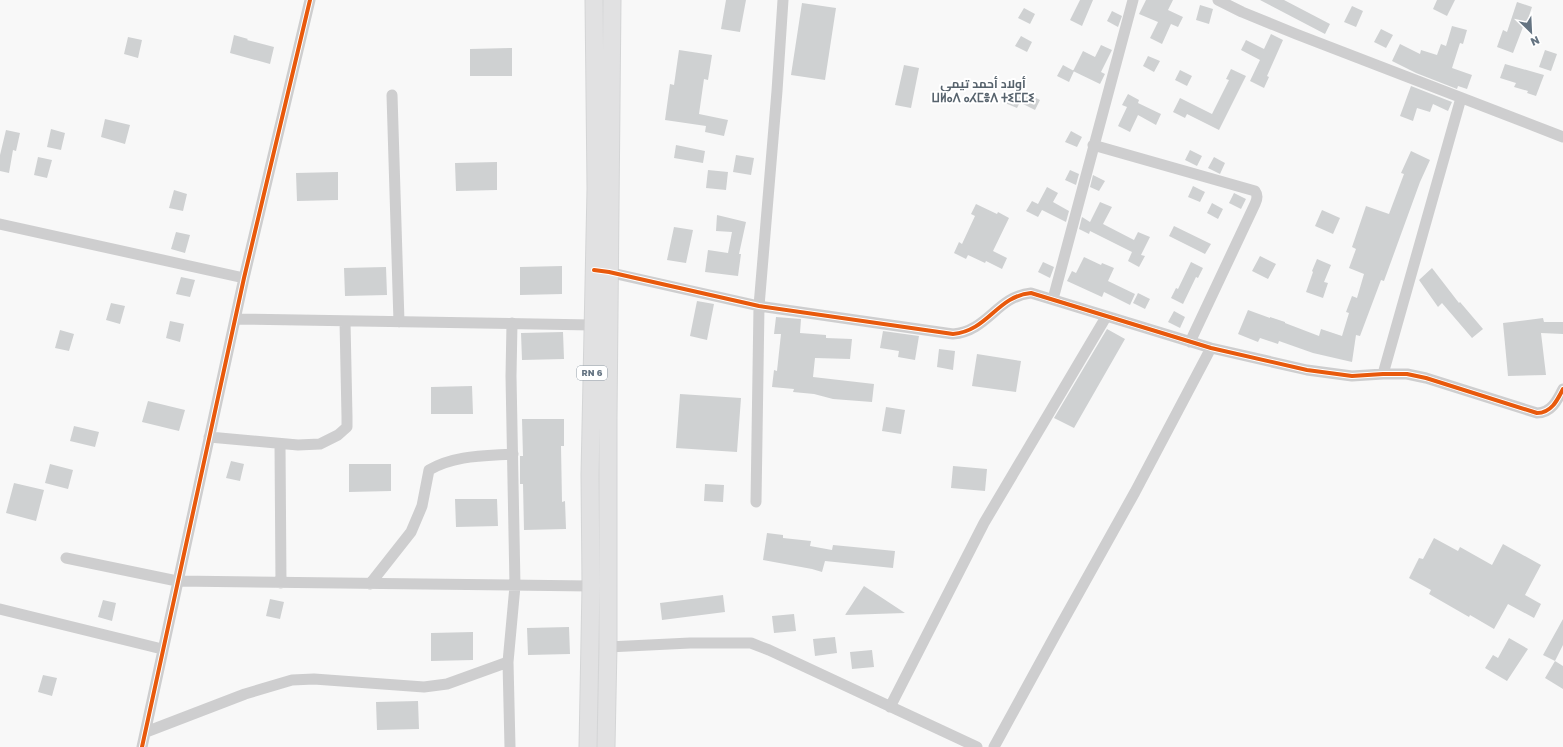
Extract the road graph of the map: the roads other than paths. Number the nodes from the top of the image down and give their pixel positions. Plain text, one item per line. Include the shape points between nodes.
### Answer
1 (310, 0) edge
2 (594, 0) edge
3 (612, 0) edge
4 (784, 0) edge
5 (1133, 0) edge
6 (1218, 0) edge
7 (392, 95) dead end
8 (1460, 98) junction
9 (1563, 137) edge
10 (1093, 145) junction
11 (0, 224) edge
12 (602, 271) junction
13 (244, 278) junction
14 (1053, 299) junction
15 (759, 306) junction
16 (1106, 317) junction
17 (235, 319) junction
18 (345, 321) junction
19 (399, 322) junction
20 (512, 323) junction
21 (592, 325) junction
22 (1190, 342) junction
23 (1212, 348) junction
24 (1383, 374) junction
25 (1563, 389) edge
26 (1560, 401) edge
27 (209, 437) junction
28 (280, 444) junction
29 (513, 454) junction
30 (756, 502) dead end
31 (66, 558) dead end
32 (177, 581) junction
33 (281, 583) junction
34 (370, 584) junction
35 (515, 586) junction
36 (591, 586) junction
37 (0, 609) edge
38 (608, 647) junction
39 (162, 649) junction
40 (508, 662) junction
41 (890, 707) junction
42 (146, 732) junction
43 (142, 747) edge
44 (510, 747) edge
45 (588, 747) edge
46 (606, 747) edge
47 (976, 747) edge
48 (994, 747) edge

1 - 13 street
2 - 12 main road, RN 6 via 596,189
3 - 12 main road, RN 6
4 - 15 street
5 - 10 street
6 - 8 street via 1296,34
7 - 19 street
8 - 9 street
8 - 24 street
10 - 14 street
10 - 22 street via 1256,193 1256,204
11 - 13 street
12 - 15 street
12 - 21 main road, RN 6
12 - 38 main road, RN 6
13 - 17 street
14 - 15 street via 1031,293 1022,294 1009,300 976,327 964,333 953,334
14 - 16 street
15 - 30 street
16 - 22 street
16 - 41 street via 984,523
17 - 18 street
17 - 27 street
18 - 19 street
18 - 28 street via 347,427 338,436 320,444
19 - 20 street
20 - 21 street
20 - 29 street
21 - 36 main road, RN 6
22 - 23 street
23 - 24 street via 1307,370 1352,376
23 - 48 street
24 - 26 street via 1407,374 1426,378 1536,414 1548,411
25 - 26 street
27 - 28 street
27 - 32 street
28 - 33 street
29 - 34 street via 449,460 429,470 422,506 411,532
29 - 35 street
31 - 32 street
32 - 33 street
32 - 39 street
33 - 34 street
34 - 35 street
35 - 36 street
35 - 40 street
36 - 45 main road, RN 6
37 - 39 street
38 - 41 street via 751,643
38 - 46 main road, RN 6
39 - 42 street
40 - 42 street via 447,684 424,687 314,679 292,680 245,694
40 - 44 street
41 - 47 street
42 - 43 street

